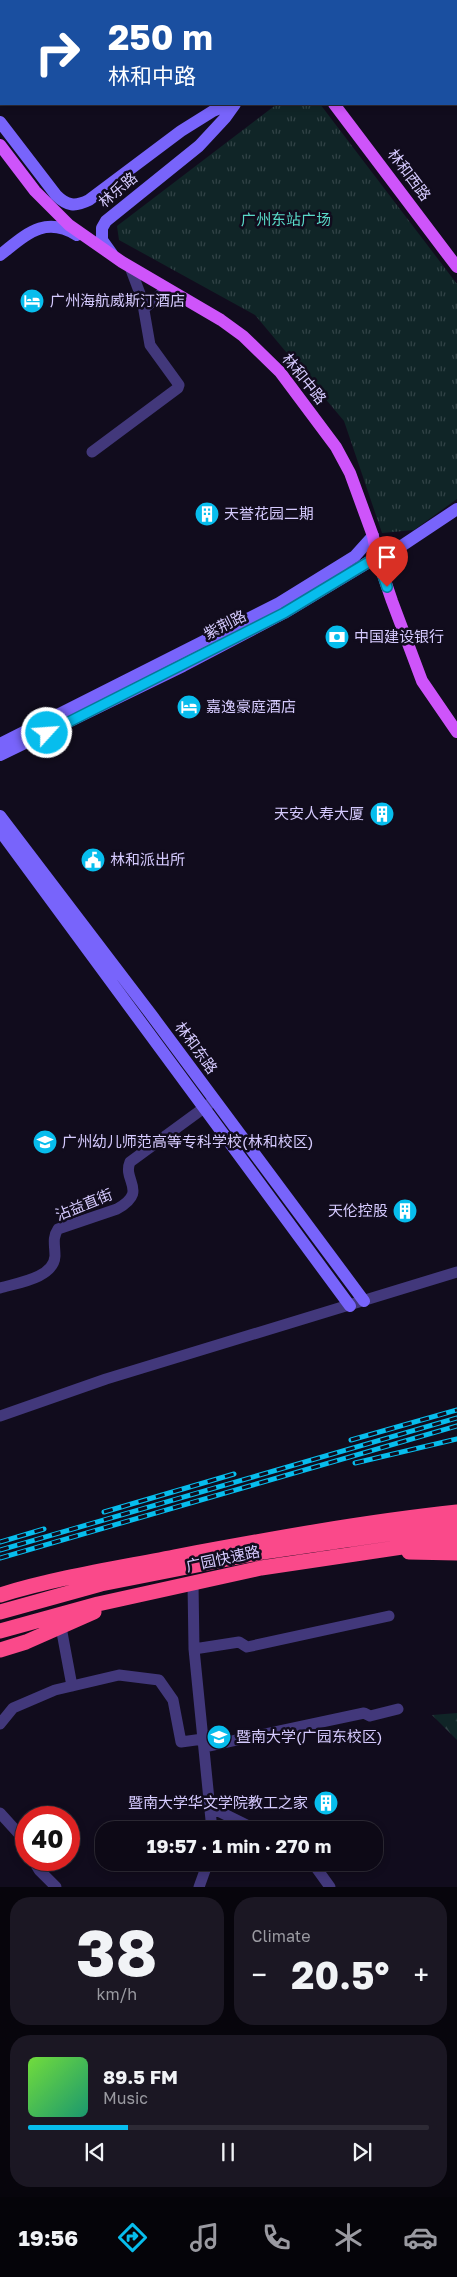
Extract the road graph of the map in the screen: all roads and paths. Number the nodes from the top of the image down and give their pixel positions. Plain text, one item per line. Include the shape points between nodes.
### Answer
1 (228, 105) edge
2 (234, 105) edge
3 (335, 105) edge
4 (0, 122) edge
5 (0, 144) edge
6 (0, 255) edge
7 (116, 258) junction
8 (455, 261) edge
9 (130, 267) junction
10 (166, 290) junction
11 (144, 309) junction
12 (92, 452) dead end
13 (457, 509) edge
14 (373, 536) junction
15 (377, 557) junction
16 (457, 732) edge
17 (0, 744) edge
18 (0, 755) edge
19 (0, 816) edge
20 (0, 831) edge
21 (210, 1104) junction
22 (457, 1272) edge
23 (0, 1288) edge
24 (364, 1302) junction
25 (350, 1306) junction
26 (0, 1416) edge
27 (457, 1512) edge
28 (457, 1524) edge
29 (312, 1532) junction
30 (457, 1539) edge
31 (385, 1549) junction
32 (457, 1553) edge
33 (169, 1571) junction
34 (193, 1583) junction
35 (0, 1595) edge
36 (122, 1599) junction
37 (0, 1612) edge
38 (389, 1616) dead end
39 (61, 1627) junction
40 (0, 1631) edge
41 (194, 1649) junction
42 (0, 1650) edge
43 (72, 1686) junction
44 (398, 1709) dead end
45 (0, 1724) edge
46 (203, 1743) junction
47 (210, 1807) junction
48 (0, 1813) edge
49 (211, 1821) edge
50 (239, 1821) edge
51 (15, 1830) edge
52 (40, 1871) edge
53 (205, 1871) edge
54 (318, 1871) edge
55 (56, 1887) edge
56 (199, 1887) edge
57 (330, 1887) edge

1 - 4 street, 林乐路 via 189,126 89,200 70,205 56,194
2 - 7 street, 林乐路 via 199,146 106,221 102,240
3 - 8 main road, 林和西路
5 - 7 main road, 林和中路 via 57,214
6 - 7 street via 42,226 54,225 67,228
7 - 9 main road, 林和中路
9 - 10 main road, 林和中路
9 - 11 street
10 - 11 street
10 - 14 main road, 林和中路 via 228,325 280,372 336,447 350,473
11 - 12 street via 150,346 178,388
13 - 15 street, 紫荆路
14 - 15 main road, 林和中路
14 - 17 street, 紫荆路 via 355,556 279,603
15 - 16 main road, 林和中路 via 422,681
15 - 18 street, 紫荆路 via 284,613
19 - 21 street, 林和东路
20 - 21 street, 林和东路
21 - 23 street, 沾益直街 via 130,1162 128,1166 134,1187 126,1204 58,1229 53,1236 54,1261 51,1269
21 - 24 street, 林和东路
21 - 25 street, 林和东路
22 - 24 street
24 - 25 street
25 - 26 street via 106,1379
27 - 29 highway
28 - 33 highway, 广园快速路 via 306,1545
29 - 33 highway
29 - 35 highway via 60,1579
30 - 31 highway, 广园快速路
31 - 32 highway via 426,1554
31 - 34 highway, 广园快速路 via 261,1568
33 - 37 highway, 广园快速路 via 80,1589
34 - 36 highway, 广园快速路
34 - 41 street
36 - 39 highway
36 - 40 highway
38 - 41 street via 247,1647 239,1642
39 - 42 highway
39 - 43 street
41 - 46 street
43 - 45 street via 13,1708
43 - 46 street via 119,1675 159,1680 173,1700 181,1742
44 - 46 street
46 - 47 street
47 - 49 street
47 - 50 street
48 - 51 street
52 - 55 street
53 - 56 street
54 - 57 street

